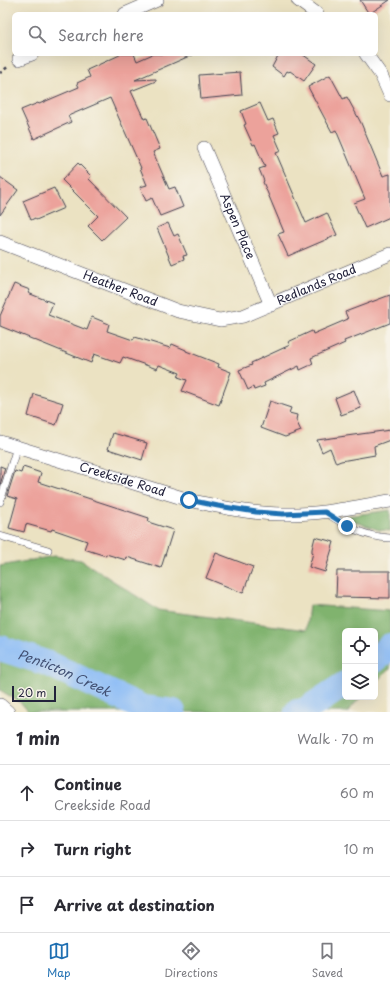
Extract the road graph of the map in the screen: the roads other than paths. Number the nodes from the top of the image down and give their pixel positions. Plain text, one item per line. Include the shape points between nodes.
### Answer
1 (157, 0) edge
2 (298, 0) edge
3 (141, 3) edge
4 (128, 12) edge
5 (315, 12) edge
6 (28, 56) edge
7 (367, 56) edge
8 (19, 60) dead end
9 (390, 95) edge
10 (204, 148) dead end
11 (0, 242) edge
12 (390, 254) edge
13 (271, 305) junction
14 (243, 316) joint
15 (0, 442) edge
16 (17, 447) junction
17 (390, 501) edge
18 (0, 502) edge
19 (325, 512) junction
20 (0, 536) edge
21 (390, 538) edge
22 (48, 550) dead end
23 (0, 706) edge
24 (8, 712) edge

1 - 3 street
2 - 5 street
3 - 4 street
6 - 8 street
7 - 9 street
10 - 13 street, Aspen Place
11 - 14 street, Heather Road via 178,311 220,320
12 - 13 street, Redlands Road
13 - 14 street, Redlands Road
15 - 16 street, Creekside Road
16 - 18 lane
16 - 19 street, Creekside Road via 189,500 256,512
17 - 19 street, Creekside Road
19 - 21 lane via 347,526 377,538
20 - 22 lane
23 - 24 street

